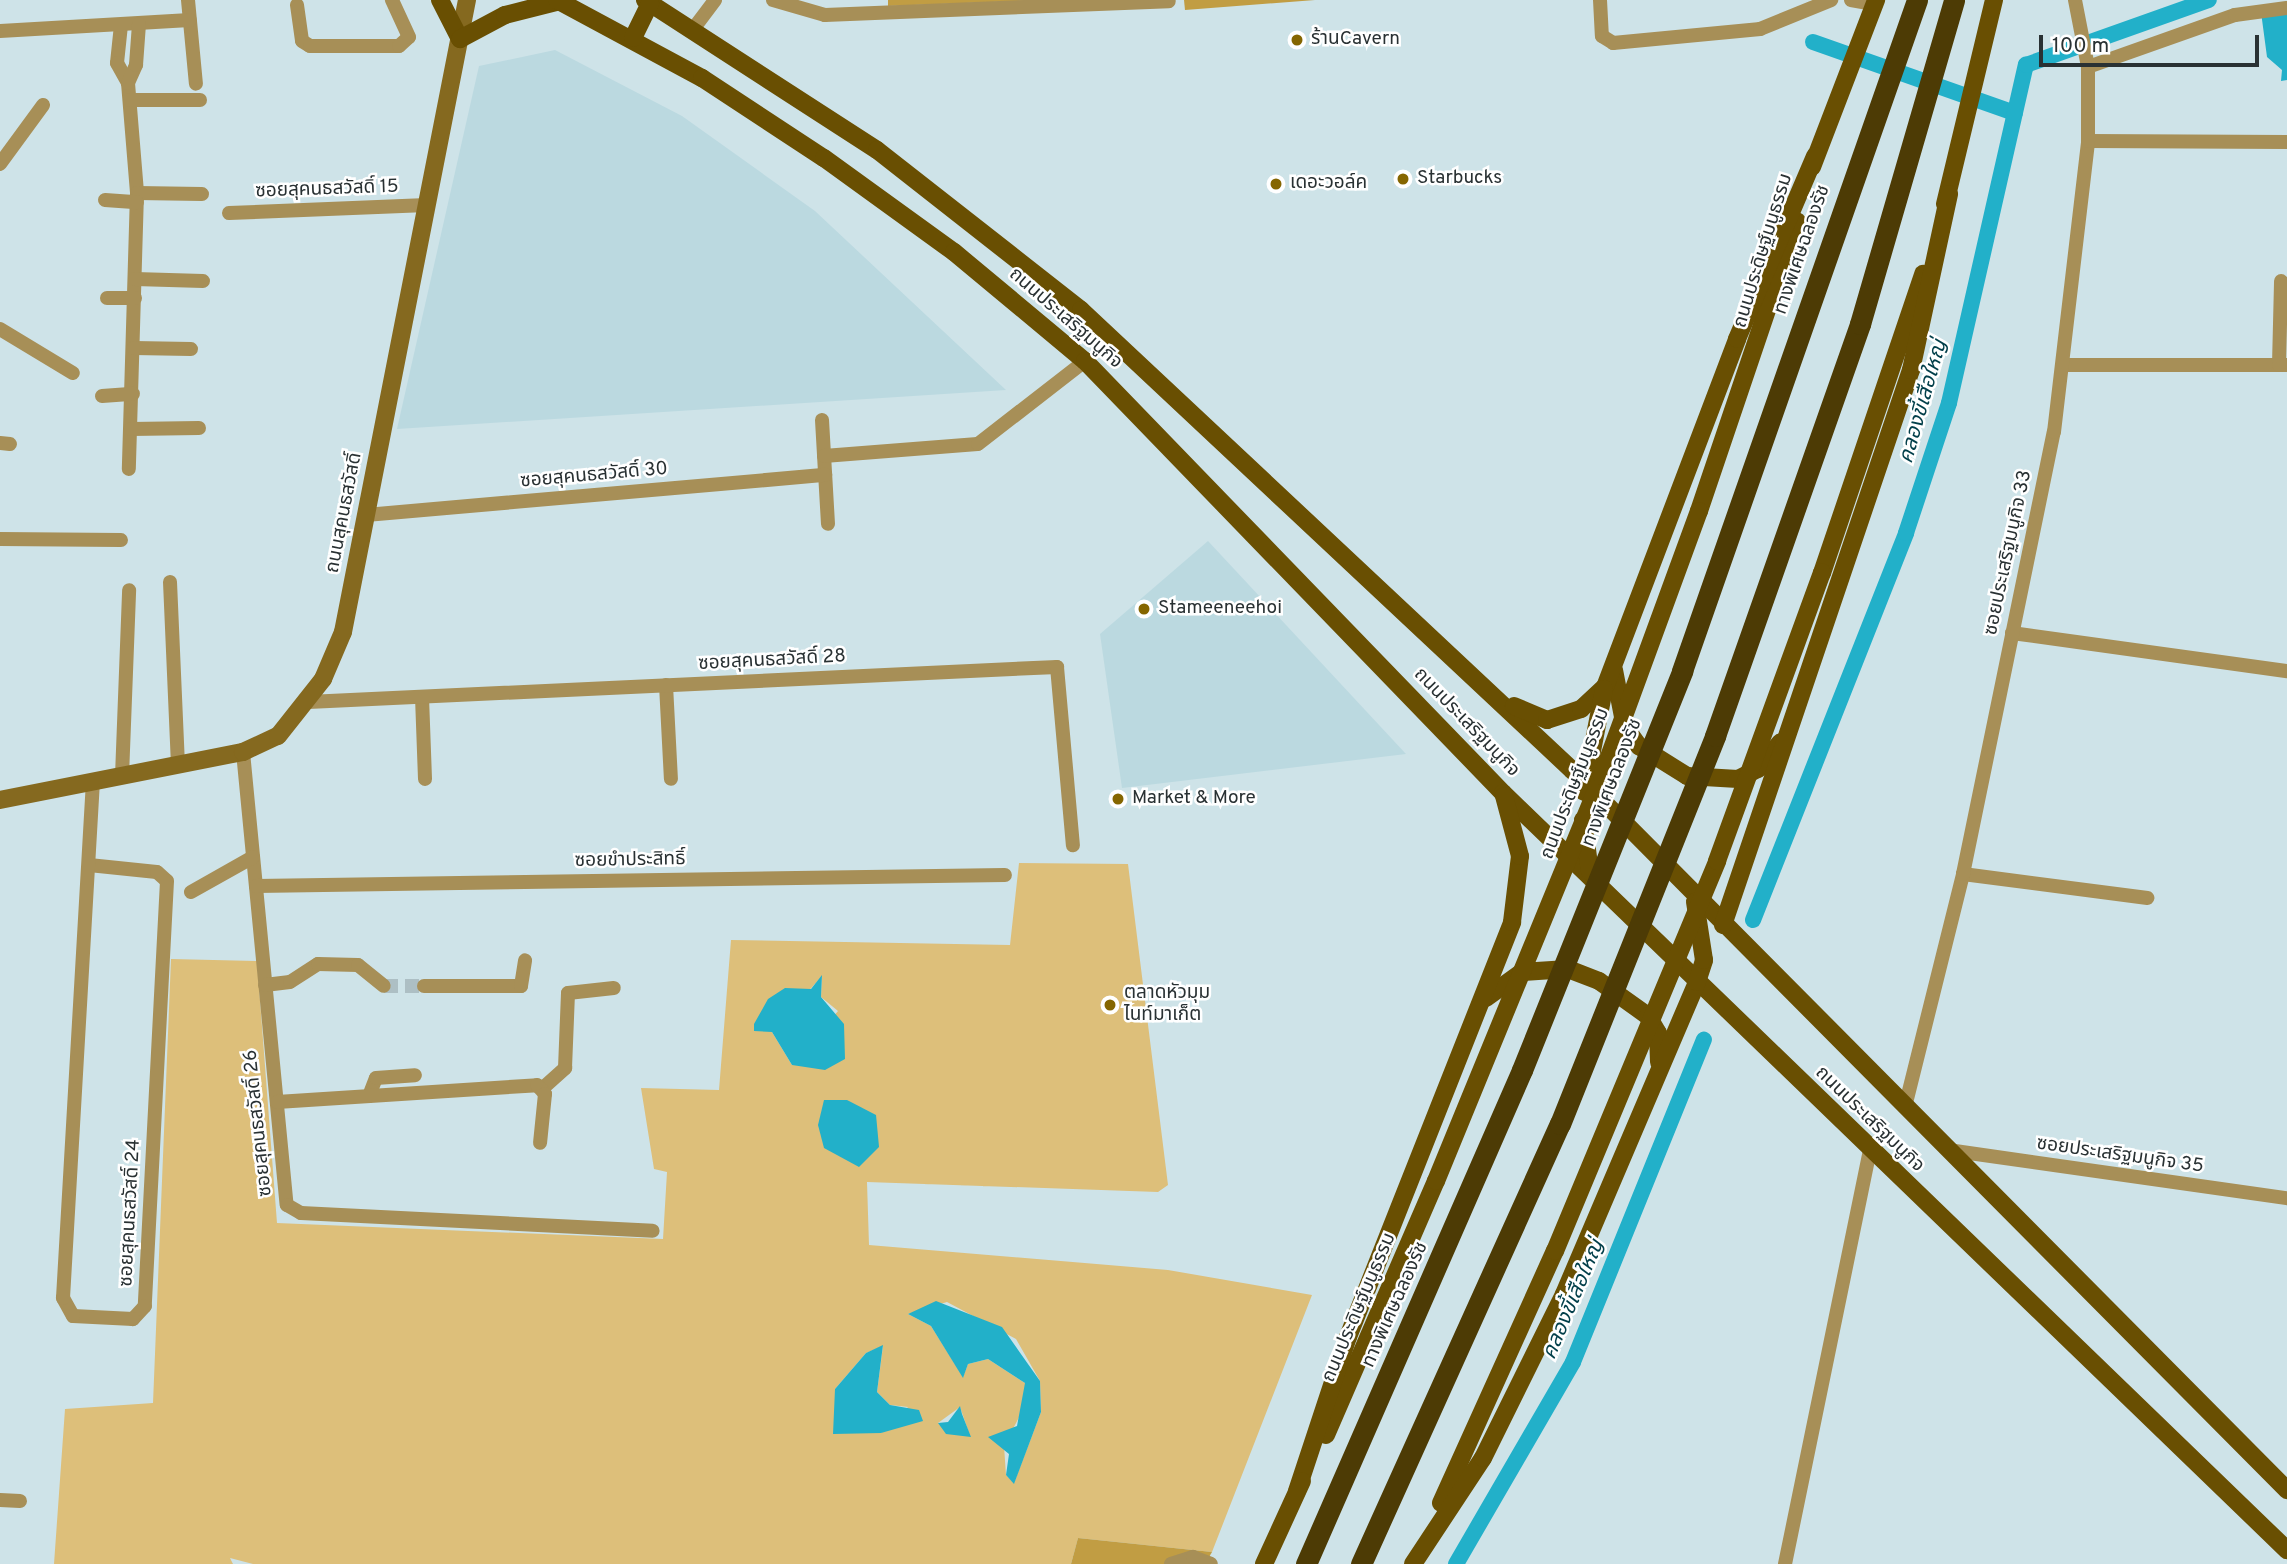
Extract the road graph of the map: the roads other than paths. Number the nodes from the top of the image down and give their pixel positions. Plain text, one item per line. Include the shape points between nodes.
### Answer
1 (188, 0) edge
2 (392, 0) edge
3 (440, 0) edge
4 (467, 0) edge
5 (715, 0) edge
6 (773, 0) edge
7 (1600, 0) edge
8 (1831, 0) edge
9 (1851, 0) edge
10 (1917, 0) edge
11 (1954, 0) edge
12 (1994, 0) edge
13 (2075, 0) edge
14 (559, 1) edge
15 (647, 1) edge
16 (1169, 1) edge
17 (1875, 2) edge
18 (297, 5) dead end
19 (2252, 6) edge
20 (2287, 8) edge
21 (190, 20) junction
22 (139, 24) junction
23 (121, 25) junction
24 (694, 28) junction
25 (0, 32) edge
26 (633, 38) junction
27 (460, 39) junction
28 (2088, 67) junction
29 (128, 83) junction
30 (195, 84) dead end
31 (130, 100) junction
32 (200, 100) dead end
33 (43, 105) dead end
34 (2088, 141) junction
35 (2287, 142) edge
36 (1815, 156) junction
37 (0, 164) edge
38 (202, 194) dead end
39 (1949, 194) junction
40 (137, 198) junction
41 (105, 200) dead end
42 (427, 205) junction
43 (229, 213) dead end
44 (135, 279) junction
45 (203, 281) dead end
46 (2281, 281) dead end
47 (107, 298) dead end
48 (135, 298) junction
49 (0, 329) edge
50 (134, 348) junction
51 (191, 349) dead end
52 (1084, 361) junction
53 (2063, 365) junction
54 (2283, 365) edge
55 (73, 373) dead end
56 (132, 394) junction
57 (102, 396) dead end
58 (822, 420) dead end
59 (199, 428) dead end
60 (131, 429) junction
61 (824, 456) junction
62 (129, 469) dead end
63 (825, 475) junction
64 (366, 515) junction
65 (828, 524) dead end
66 (0, 539) edge
67 (121, 540) dead end
68 (170, 582) dead end
69 (129, 590) dead end
70 (2012, 633) junction
71 (1614, 665) junction
72 (2287, 671) edge
73 (666, 685) junction
74 (1605, 687) junction
75 (1493, 694) junction
76 (422, 696) junction
77 (308, 702) junction
78 (1792, 724) junction
79 (243, 752) junction
80 (178, 765) junction
81 (122, 776) junction
82 (425, 779) dead end
83 (671, 779) dead end
84 (93, 782) junction
85 (1585, 783) junction
86 (1503, 793) junction
87 (0, 800) edge
88 (1073, 845) dead end
89 (253, 858) junction
90 (89, 865) junction
91 (1590, 872) junction
92 (1963, 874) junction
93 (1005, 875) dead end
94 (256, 886) junction
95 (1690, 889) junction
96 (191, 892) dead end
97 (2147, 898) dead end
98 (1723, 925) junction
99 (525, 960) dead end
100 (1697, 982) junction
101 (265, 985) junction
102 (384, 986) tunnel mouth
103 (424, 986) tunnel mouth
104 (614, 988) dead end
105 (1484, 999) junction
106 (1660, 1065) junction
107 (415, 1075) dead end
108 (543, 1088) junction
109 (369, 1096) junction
110 (277, 1102) junction
111 (1905, 1107) junction
112 (540, 1143) dead end
113 (1947, 1150) junction
114 (1870, 1151) junction
115 (2287, 1198) edge
116 (653, 1231) dead end
117 (2287, 1490) edge
118 (1297, 1491) junction
119 (0, 1500) edge
120 (20, 1501) dead end
121 (2287, 1550) edge
122 (1171, 1564) edge
123 (1211, 1564) edge
124 (1264, 1564) edge
125 (1306, 1564) edge
126 (1361, 1564) edge
127 (1412, 1564) edge
128 (1785, 1564) edge

1 - 21 street
2 - 18 street via 409,37 399,46 310,46 302,41
3 - 27 main road
4 - 27 main road, ถนนสุคนธสวัสดิ์
5 - 24 street
6 - 16 street via 825,15
7 - 8 street via 1602,36 1613,43 1760,29
9 - 17 street
10 - 125 highway, ทางพิเศษฉลองรัช, bridge via 1682,671 1522,1070
11 - 126 highway, bridge via 1860,324 1715,736 1550,1148
12 - 39 main road
13 - 28 street, ซอยประเสริฐมนูกิจ 33
14 - 26 main road, ถนนประเสริฐมนูกิจ
14 - 27 main road via 505,15
15 - 24 main road, ถนนประเสริฐมนูกิจ
15 - 26 main road
17 - 36 main road, ถนนประดิษฐ์มนูธรรม
19 - 20 street
19 - 28 street
21 - 22 street
21 - 30 street
22 - 23 street
22 - 29 street via 136,65
23 - 25 street
23 - 29 street via 117,63
24 - 75 main road, ถนนประเสริฐมนูกิจ via 877,150 1020,257
26 - 52 main road, ถนนประเสริฐมนูกิจ via 880,197
27 - 42 main road, ถนนสุคนธสวัสดิ์
28 - 34 street, ซอยประเสริฐมนูกิจ 33
29 - 31 street
31 - 32 street
31 - 40 street
33 - 37 street
34 - 35 street
34 - 53 street, ซอยประเสริฐมนูกิจ 33
36 - 71 main road via 1737,339
36 - 118 main road, ถนนประดิษฐ์มนูธรรม, bridge via 1699,511 1602,776 1371,1339
38 - 40 street
39 - 78 main road via 1912,370
39 - 127 main road, bridge via 1822,573 1717,861 1555,1251
40 - 41 street
40 - 44 street
42 - 43 street, ซอยสุคนธสวัสดิ์ 15
42 - 64 main road, ถนนสุคนธสวัสดิ์
44 - 45 street
44 - 48 street
46 - 54 street
47 - 48 street
48 - 50 street
49 - 55 street
50 - 51 street
50 - 56 street
52 - 61 street via 978,444
52 - 86 main road, ถนนประเสริฐมนูกิจ
53 - 54 street
53 - 70 street, ซอยประเสริฐมนูกิจ 33
56 - 57 street
56 - 60 street
58 - 61 street
59 - 60 street
60 - 62 street
61 - 63 street
63 - 64 street, ซอยสุคนธสวัสดิ์ 30
63 - 65 street
64 - 77 main road, ถนนสุคนธสวัสดิ์ via 339,644
66 - 67 street
68 - 80 street
69 - 81 street
70 - 72 street
70 - 92 street, ซอยประเสริฐมนูกิจ 33
71 - 74 main road
71 - 78 main road via 1625,727 1647,752 1687,776 1714,782 1758,769
73 - 76 street, ซอยสุคนธสวัสดิ์ 28
73 - 83 street
73 - 88 street, ซอยสุคนธสวัสดิ์ 28 via 1057,667
74 - 75 main road via 1581,709 1546,720
74 - 85 main road
75 - 85 main road, ถนนประเสริฐมนูกิจ
76 - 77 street, ซอยสุคนธสวัสดิ์ 28
76 - 82 street
77 - 79 main road, ถนนสุคนธสวัสดิ์ via 278,736
78 - 98 main road
79 - 80 main road, ถนนสุคนธสวัสดิ์
79 - 89 street, ซอยสุคนธสวัสดิ์ 26
80 - 81 main road, ถนนสุคนธสวัสดิ์
81 - 84 main road, ถนนสุคนธสวัสดิ์
84 - 87 main road, ถนนสุคนธสวัสดิ์
84 - 90 street, ซอยสุคนธสวัสดิ์ 24
85 - 91 main road
85 - 95 main road, ถนนประเสริฐมนูกิจ
86 - 91 main road, ถนนประเสริฐมนูกิจ
86 - 105 main road via 1519,846 1519,891
89 - 94 street, ซอยสุคนธสวัสดิ์ 26
89 - 96 street
90 - 90 street, ซอยสุคนธสวัสดิ์ 24 via 158,872 167,881 145,1306 134,1319 73,1316 63,1298
91 - 100 main road, ถนนประเสริฐมนูกิจ
92 - 97 street
92 - 111 street, ซอยประเสริฐมนูกิจ 33
93 - 94 street, ซอยขำประสิทธิ์
94 - 101 street, ซอยสุคนธสวัสดิ์ 26
95 - 98 main road, ถนนประเสริฐมนูกิจ
95 - 100 main road via 1703,937
98 - 111 main road, ถนนประเสริฐมนูกิจ
99 - 103 street via 521,986
100 - 106 main road
100 - 114 main road, ถนนประเสริฐมนูกิจ
101 - 102 street via 289,982 318,964 358,965
101 - 110 street, ซอยสุคนธสวัสดิ์ 26
104 - 108 street via 568,993 565,1068
105 - 106 main road via 1508,978 1537,967 1599,981 1648,1016 1658,1033
105 - 118 main road via 1348,1337
106 - 127 main road via 1553,1317 1483,1458
107 - 109 street via 376,1077
108 - 109 street
108 - 112 street
109 - 110 street
110 - 116 street, ซอยสุคนธสวัสดิ์ 26 via 292,1211
111 - 113 main road, ถนนประเสริฐมนูกิจ
113 - 115 street, ซอยประเสริฐมนูกิจ 35
113 - 117 main road, ถนนประเสริฐมนูกิจ
114 - 121 main road, ถนนประเสริฐมนูกิจ
114 - 128 street
118 - 124 main road, ถนนประดิษฐ์มนูธรรม
119 - 120 street
122 - 123 street via 1193,1557

